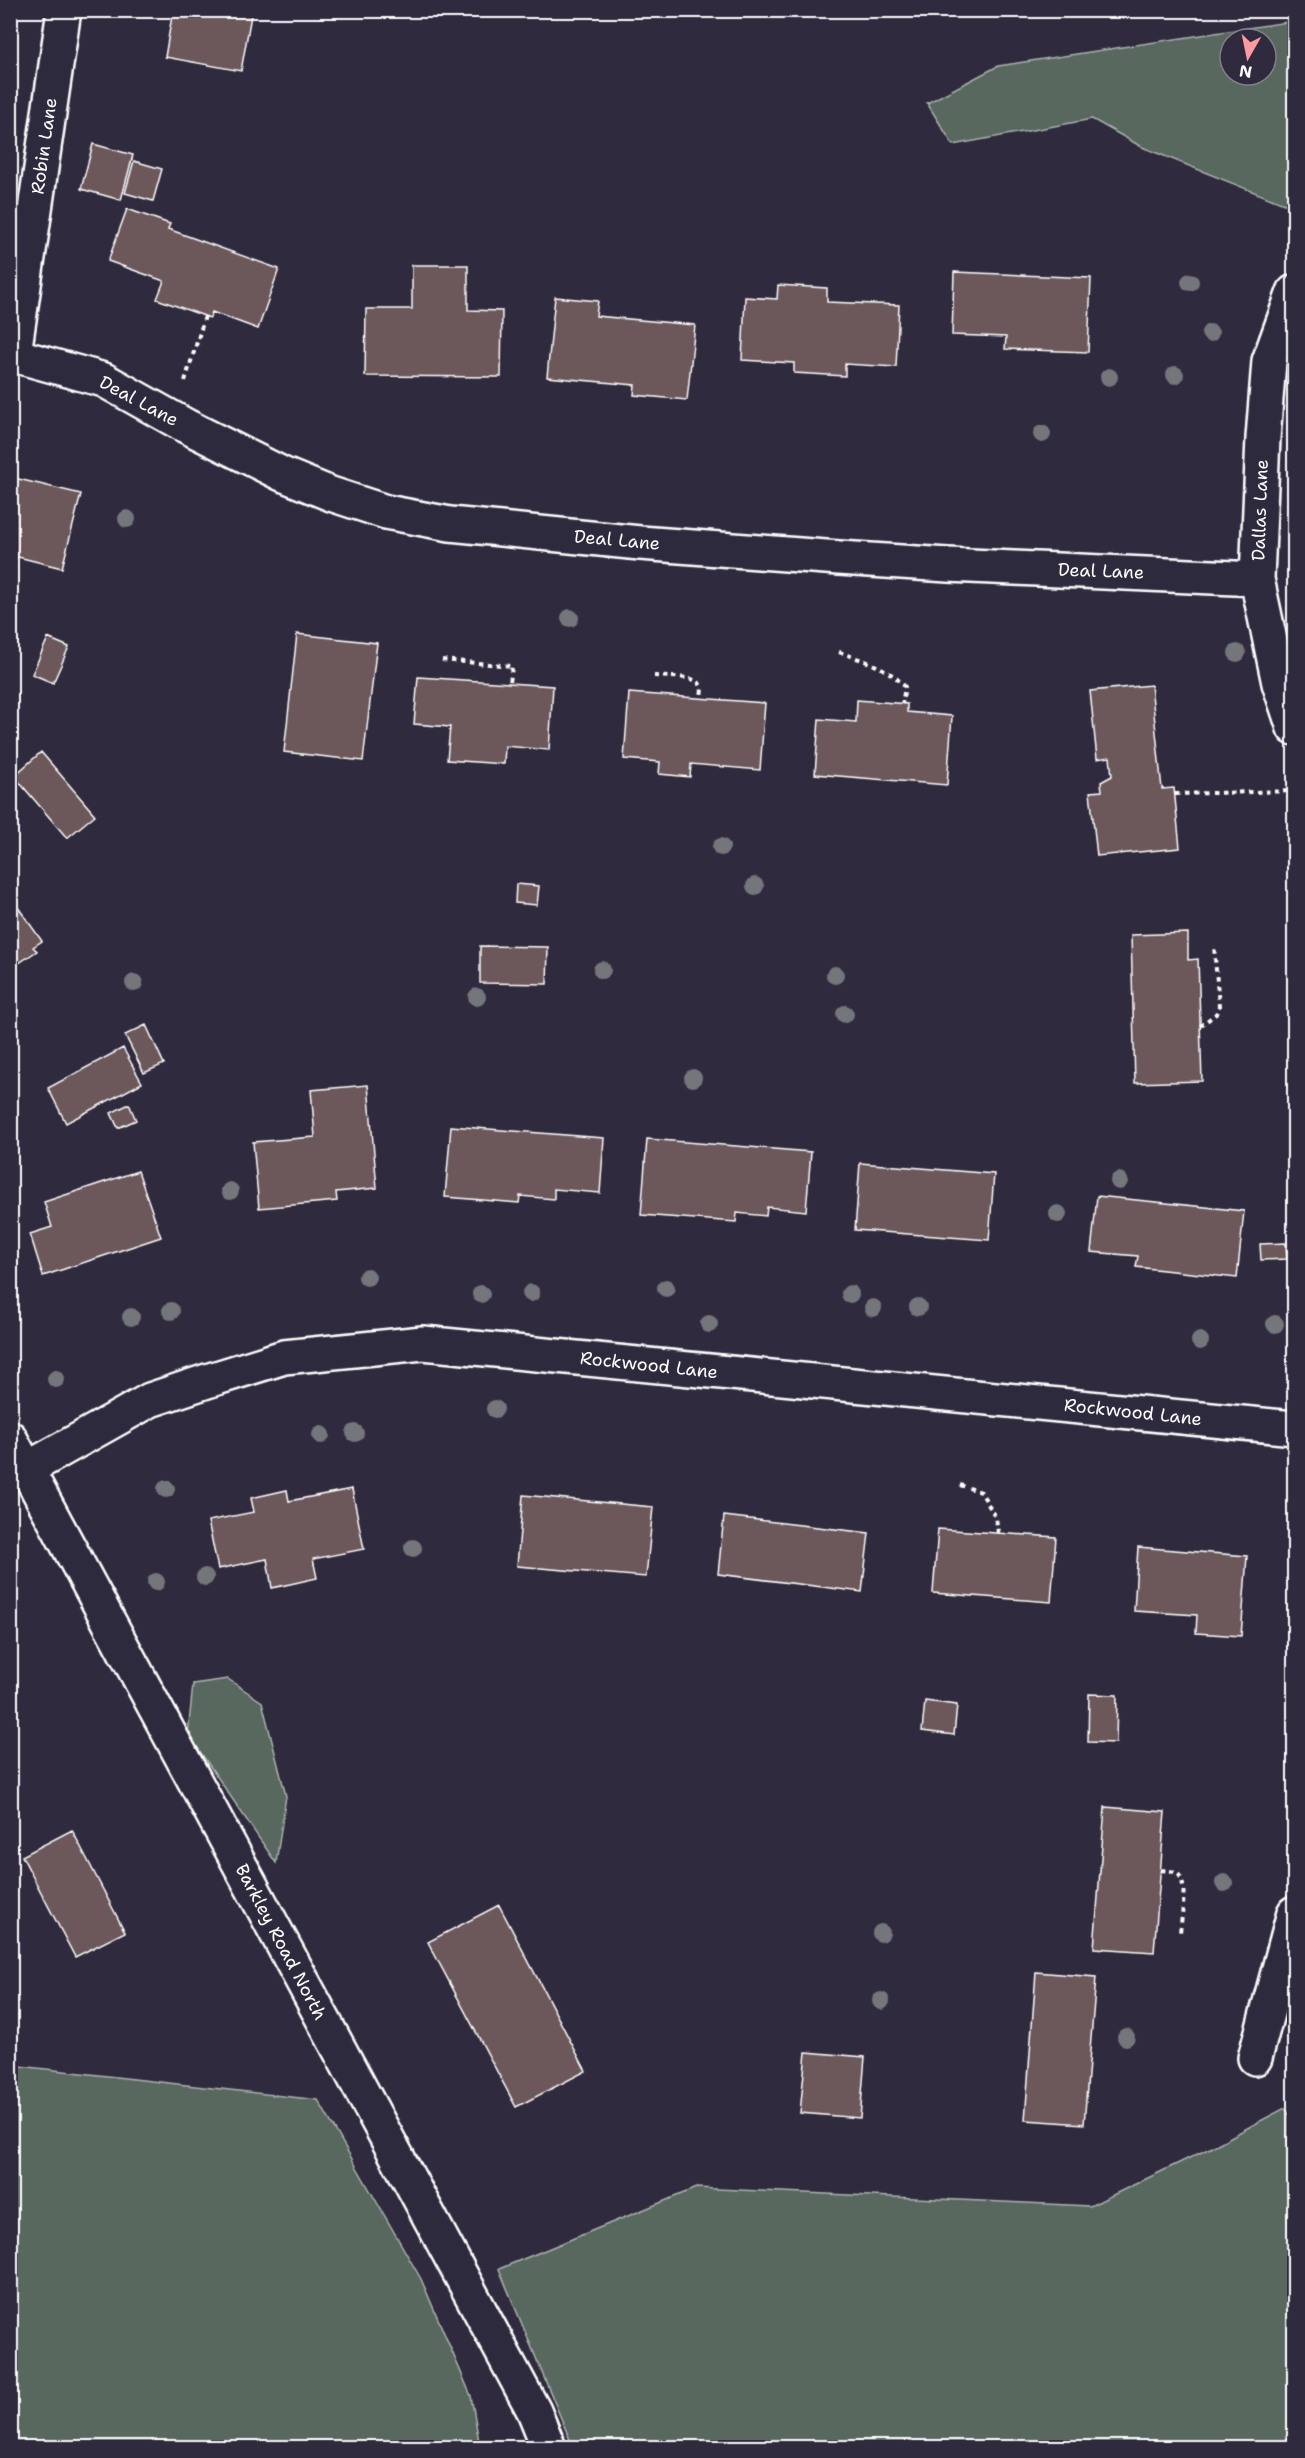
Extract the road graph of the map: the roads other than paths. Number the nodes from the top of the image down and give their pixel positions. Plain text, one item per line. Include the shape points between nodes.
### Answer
1 (64, 10) edge
2 (1294, 292) edge
3 (13, 354) edge
4 (1257, 579) junction
5 (1294, 728) edge
6 (1294, 1428) edge
7 (10, 1438) edge
8 (27, 1468) junction
9 (1294, 1913) edge
10 (1255, 2058) dead end
11 (549, 2448) edge

1 - 3 street, Robin Lane
2 - 4 street, Dallas Lane via 1269,361
3 - 4 street, Deal Lane via 104,380 282,474 331,494 386,512 450,524 948,566
4 - 5 street, Dallas Lane via 1279,683
6 - 8 street, Rockwood Lane via 423,1343 284,1358 178,1390 150,1400
7 - 8 street, Barkley Road North
8 - 11 street, Barkley Road North via 523,2391
9 - 10 street

